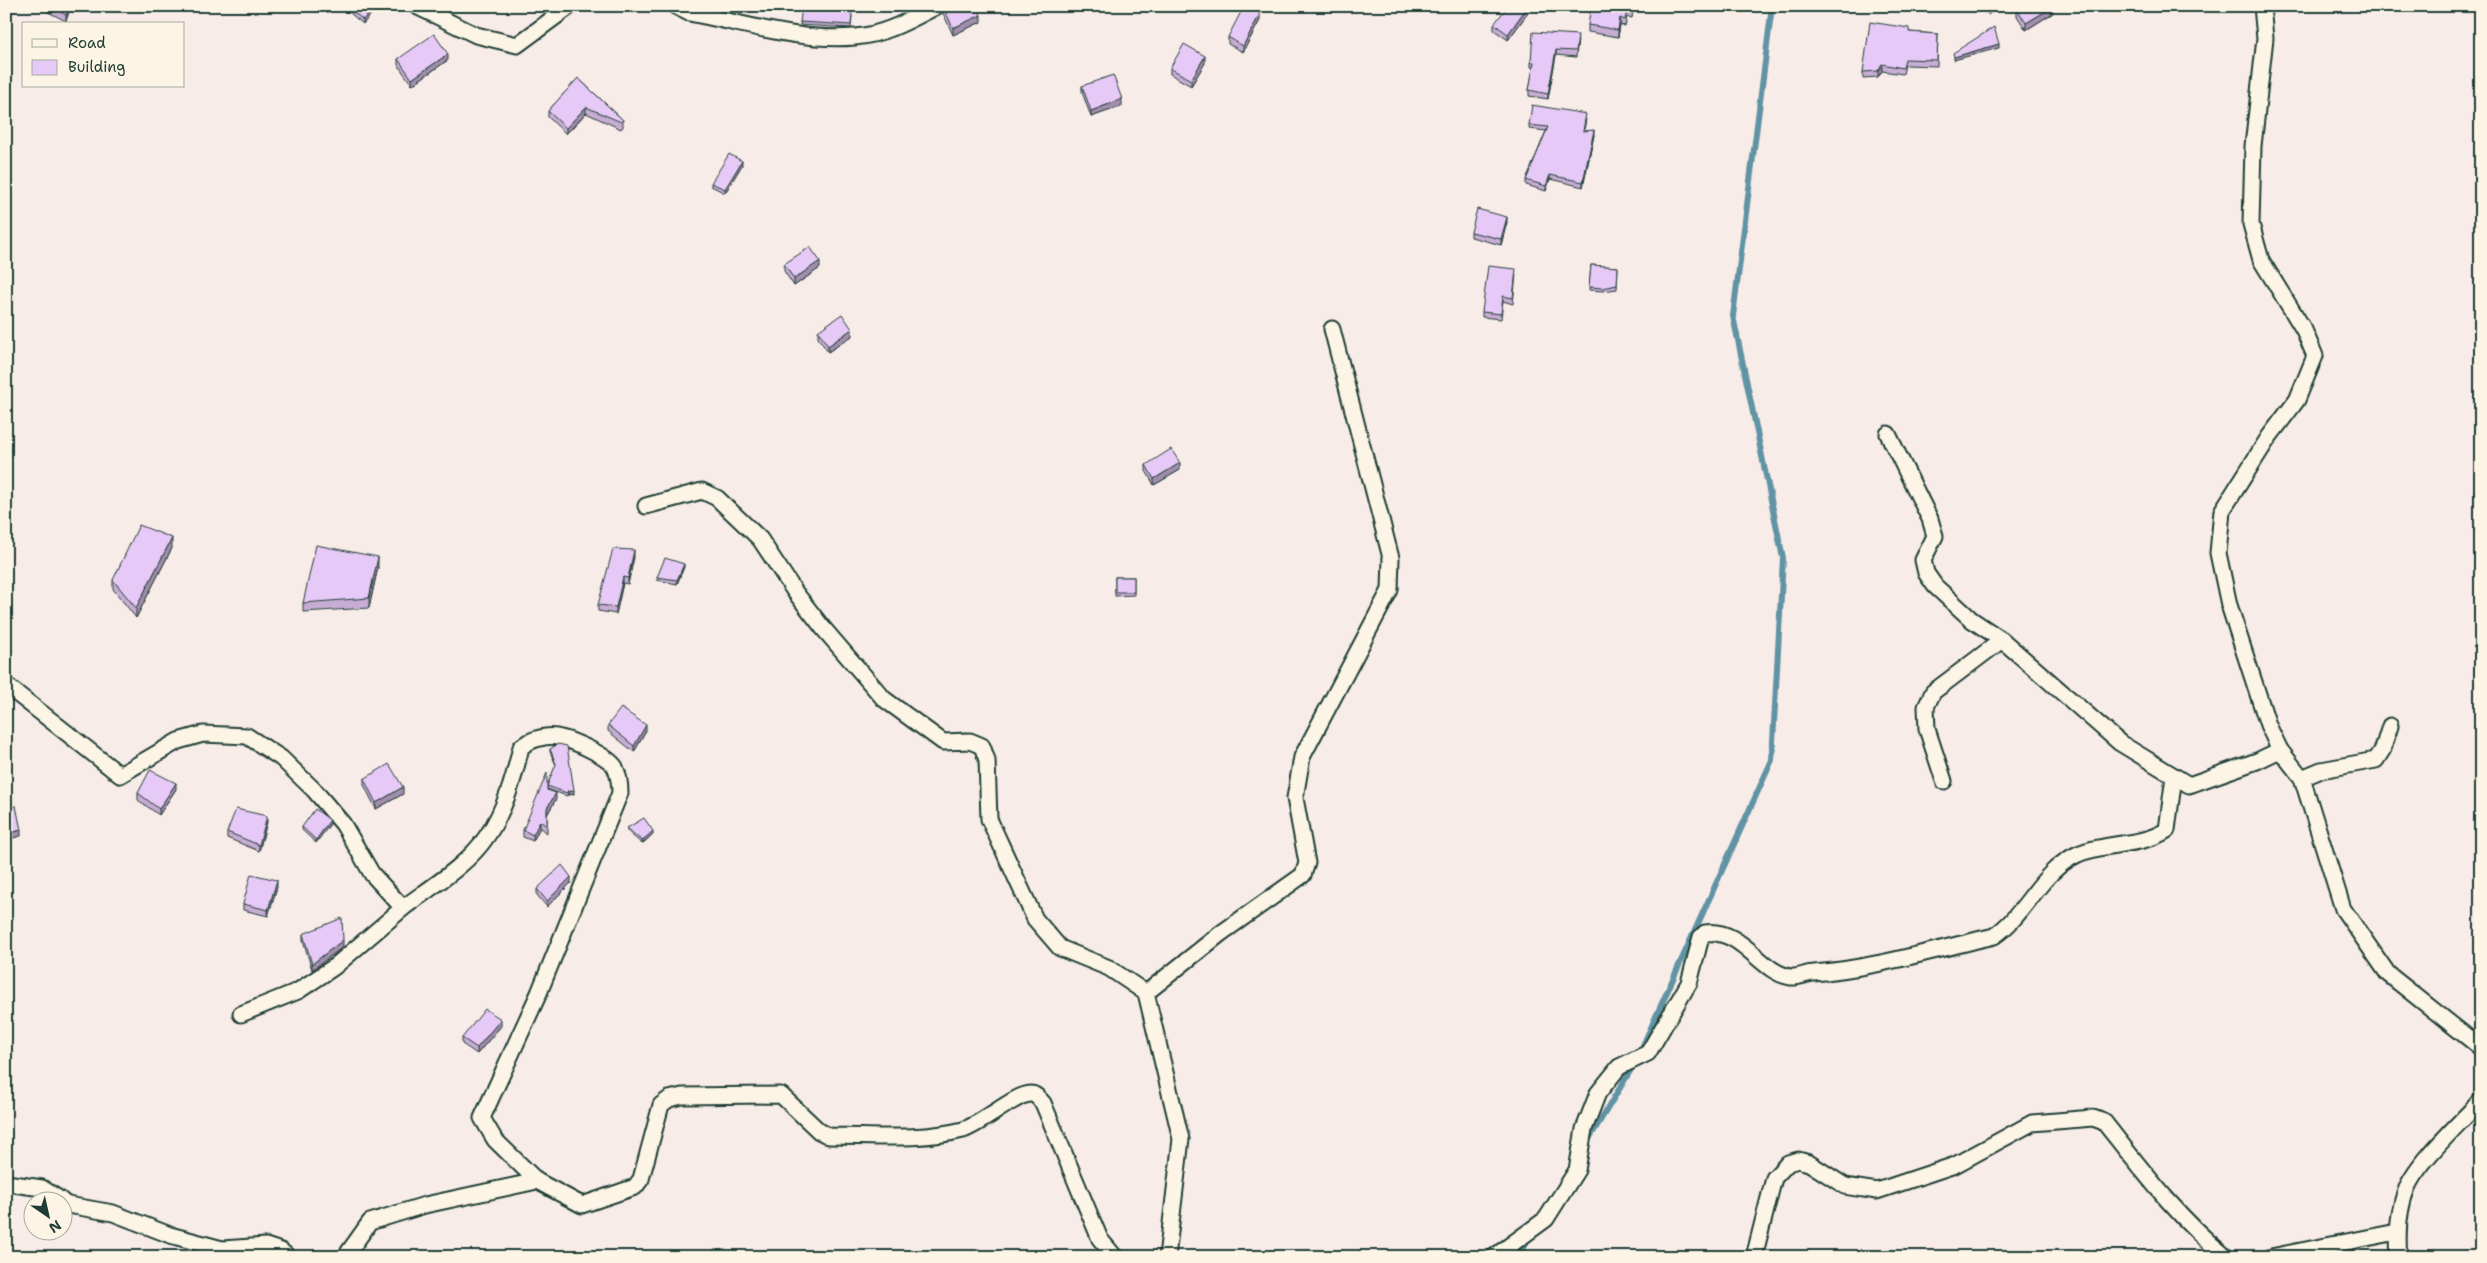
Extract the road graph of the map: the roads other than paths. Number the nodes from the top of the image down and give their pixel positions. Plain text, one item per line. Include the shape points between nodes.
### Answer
1 (416, 6) edge
2 (570, 6) edge
3 (675, 6) edge
4 (937, 6) edge
5 (2262, 6) edge
6 (1332, 329) dead end
7 (1888, 434) dead end
8 (646, 506) dead end
9 (2002, 640) junction
10 (6, 685) edge
11 (2390, 726) dead end
12 (2280, 750) junction
13 (2174, 776) junction
14 (2302, 778) junction
15 (1944, 780) dead end
16 (403, 908) junction
17 (1146, 993) junction
18 (241, 1014) dead end
19 (2481, 1048) edge
20 (2481, 1100) edge
21 (536, 1181) junction
22 (6, 1183) edge
23 (45, 1190) edge
24 (72, 1206) edge
25 (2397, 1232) junction
26 (288, 1257) edge
27 (345, 1257) edge
28 (1116, 1257) edge
29 (1167, 1257) edge
30 (1494, 1257) edge
31 (1754, 1257) edge
32 (2226, 1257) edge
33 (2271, 1257) edge
34 (2398, 1257) edge

1 - 2 street via 476,35 517,45
3 - 4 street via 689,13 803,37 857,37 896,27
5 - 12 street via 2265,38 2253,146 2251,224 2261,260 2304,330 2315,356 2296,400 2222,511 2218,553 2229,605 2268,725
6 - 17 street via 1391,558 1390,590 1302,757 1295,798 1307,863 1303,874
7 - 9 street via 1930,519 1934,536 1923,560 1926,573 1972,620
8 - 17 street via 702,491 717,498 760,539 806,606 884,699 943,742 970,741 982,746 987,760 990,819 1035,919 1060,948 1110,968
9 - 13 street via 2120,743
9 - 15 street via 1933,692 1926,707 1927,729
10 - 16 street via 120,775 178,741 203,734 247,736 281,758 314,790 343,824 372,874
11 - 14 street via 2376,760 2321,770
12 - 13 street via 2189,785
12 - 14 street
13 - 30 street via 2167,830 2156,838 2078,854 2045,877 2007,928 1994,936 1846,970 1792,978 1779,973 1741,943 1727,936 1705,933 1701,937 1689,983 1648,1053 1619,1067 1598,1093 1584,1129 1577,1170 1546,1219
14 - 19 street via 2343,909 2366,945 2388,974
16 - 18 street via 313,982
16 - 21 street via 466,859 486,837 503,808 521,747 528,742 560,737 605,757 614,766 620,779 620,793 539,994 482,1118 495,1140
17 - 29 street via 1181,1139
20 - 25 street via 2418,1170 2406,1188
21 - 27 street via 425,1205 370,1222
21 - 28 street via 582,1205 634,1187 641,1179 661,1105 682,1096 781,1095 818,1131 829,1136 911,1137 963,1130 982,1122 1021,1096 1031,1094 1043,1103 1100,1239
22 - 23 street
24 - 26 street via 113,1213 170,1235 222,1250 266,1246
25 - 33 street
25 - 34 street
31 - 32 street via 1774,1178 1788,1164 1798,1160 1845,1186 1877,1191 1955,1164 2032,1123 2092,1118 2104,1122 2186,1222

